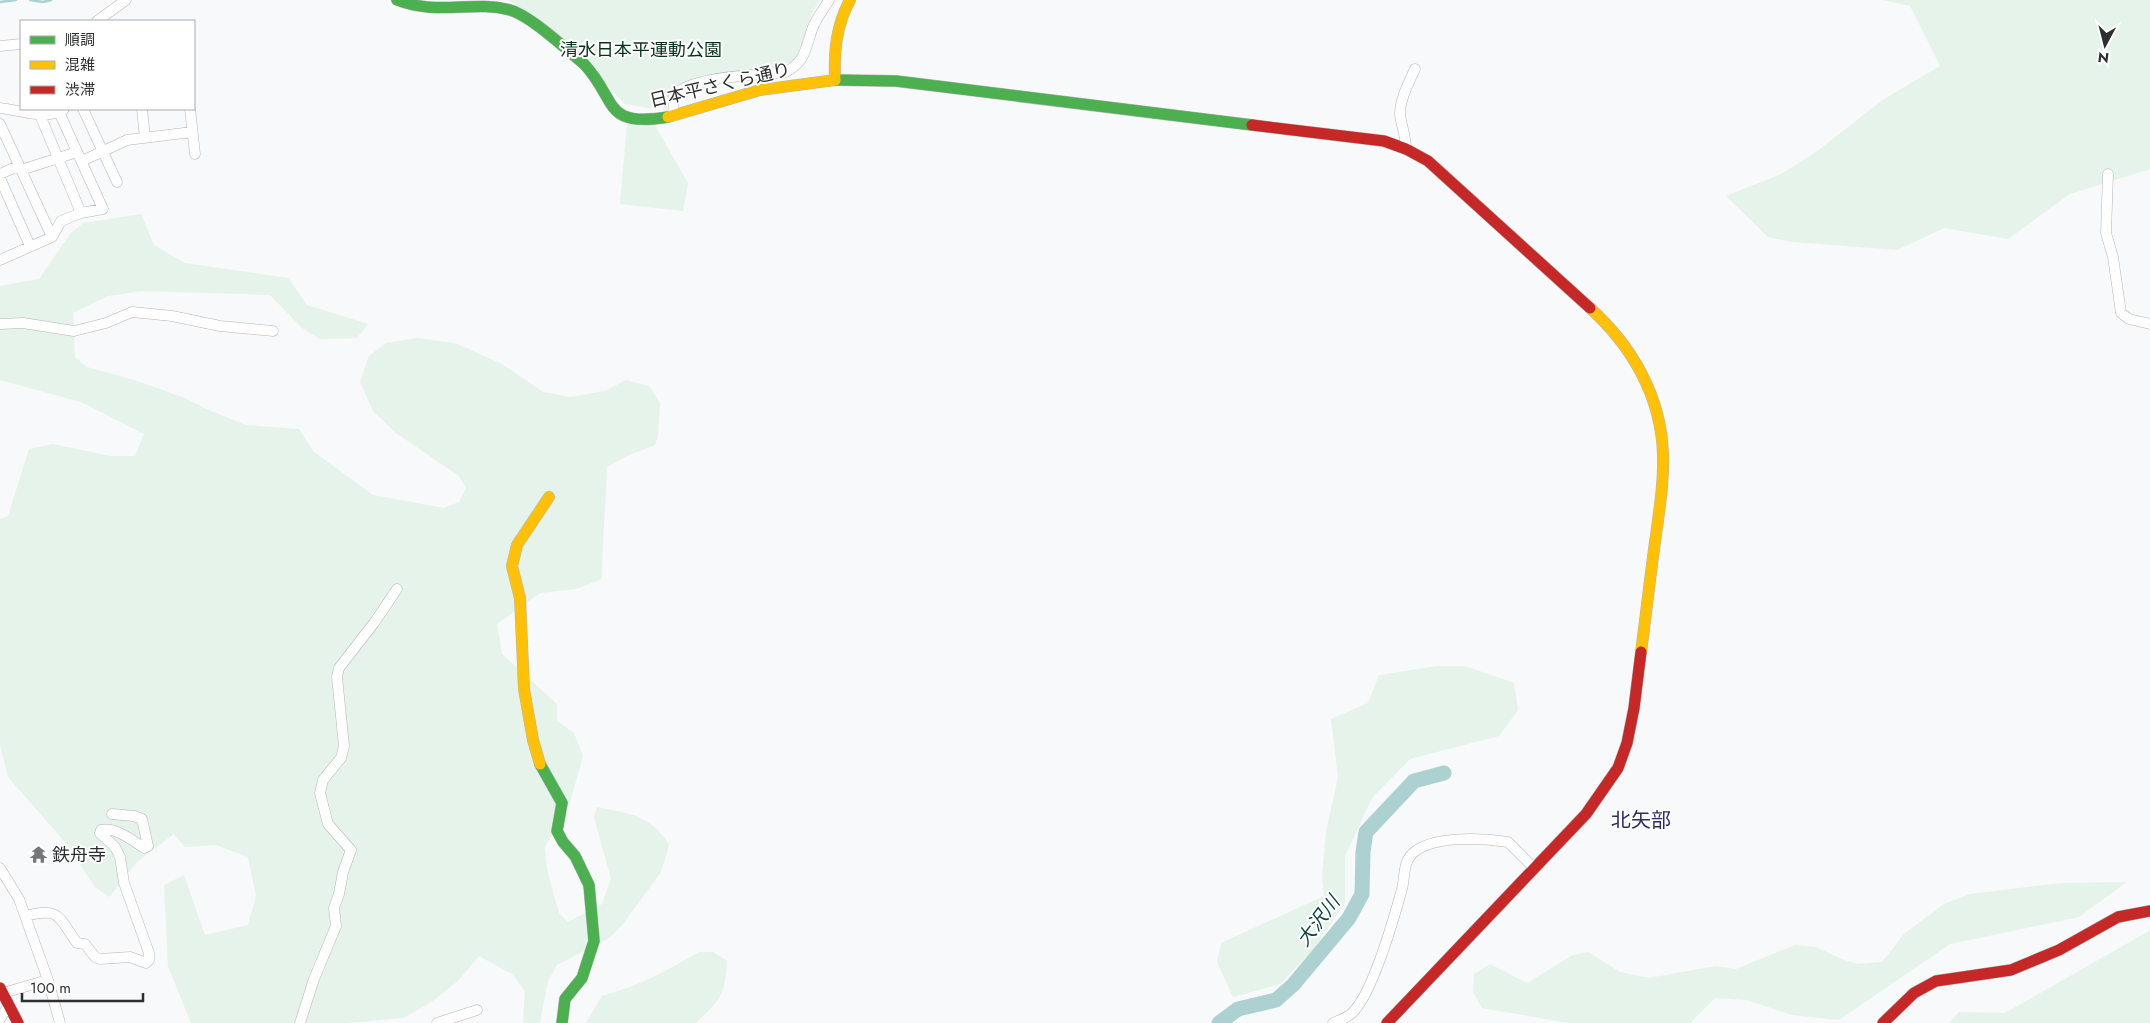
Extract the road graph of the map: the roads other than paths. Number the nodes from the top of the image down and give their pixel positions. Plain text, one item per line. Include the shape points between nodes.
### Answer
1 (126, 0) edge
2 (397, 0) edge
3 (830, 0) edge
4 (850, 0) edge
5 (98, 20) edge
6 (20, 44) edge
7 (0, 46) edge
8 (1415, 69) dead end
9 (835, 80) junction
10 (0, 108) edge
11 (62, 110) edge
12 (83, 110) edge
13 (142, 110) edge
14 (190, 110) edge
15 (40, 115) junction
16 (673, 116) junction
17 (0, 124) edge
18 (192, 132) junction
19 (145, 138) junction
20 (1406, 148) junction
21 (103, 152) junction
22 (195, 154) dead end
23 (80, 157) junction
24 (59, 158) junction
25 (20, 168) junction
26 (0, 174) edge
27 (2108, 174) dead end
28 (0, 178) edge
29 (117, 182) dead end
30 (81, 213) junction
31 (52, 237) junction
32 (30, 246) junction
33 (0, 260) edge
34 (0, 324) edge
35 (2150, 324) edge
36 (272, 331) dead end
37 (548, 496) dead end
38 (397, 589) dead end
39 (112, 814) dead end
40 (0, 868) edge
41 (1534, 868) junction
42 (2150, 911) edge
43 (26, 916) junction
44 (48, 980) junction
45 (1, 990) edge
46 (9, 1005) junction
47 (477, 1010) dead end
48 (0, 1019) edge
49 (18, 1023) edge
50 (60, 1023) edge
51 (300, 1023) edge
52 (437, 1023) edge
53 (562, 1023) edge
54 (1333, 1023) edge
55 (1387, 1023) edge
56 (1883, 1023) edge

1 - 5 street
2 - 16 street, 日本平さくら通り via 420,7 491,4 512,10 577,58 619,113 644,120
3 - 16 street via 813,27 806,53 794,68 786,72 699,82 685,87 674,96
4 - 9 street via 837,30
6 - 7 street
8 - 20 street via 1404,93 1400,113
9 - 16 street, 日本平さくら通り via 760,90
9 - 20 street, 日本平さくら通り via 896,81 1370,138
10 - 15 street
11 - 15 street
11 - 23 street
12 - 21 street
13 - 19 street
14 - 18 street
15 - 24 street
17 - 25 street
18 - 19 street
18 - 22 street
19 - 21 street via 127,140
20 - 41 street, 日本平さくら通り via 1428,161 1611,327 1637,363 1654,402 1660,426 1662,482 1627,743 1618,768 1605,789 1586,814
21 - 23 street
21 - 29 street
23 - 24 street
23 - 30 street via 103,209
24 - 25 street
24 - 30 street
25 - 26 street
25 - 31 street
27 - 35 street via 2106,233 2121,313 2129,319
28 - 32 street
30 - 31 street via 61,220
31 - 32 street
32 - 33 street
34 - 36 street via 23,323 74,331 132,312
37 - 53 street via 517,545 512,566 520,598 524,689 533,740 562,803 557,831 575,856 589,885 594,926 594,941 582,978 563,1004
38 - 51 street via 339,668 337,677 344,746 338,764 323,780 320,792 328,824 350,850 334,908 336,926
39 - 43 street via 142,820 149,842 144,848 128,837 106,829 100,832 120,857 124,883 149,960 146,963 130,957 100,959 85,944 77,943 59,917 49,912
40 - 43 street
41 - 54 street via 1508,842 1433,842 1413,853 1406,862 1396,913 1367,993 1353,1013
41 - 55 street, 日本平さくら通り
42 - 56 street via 2112,918 2057,951 2012,970 1950,978 1925,986
43 - 44 street
44 - 45 street
44 - 50 street
45 - 46 street
46 - 48 street
46 - 49 street
47 - 52 street

